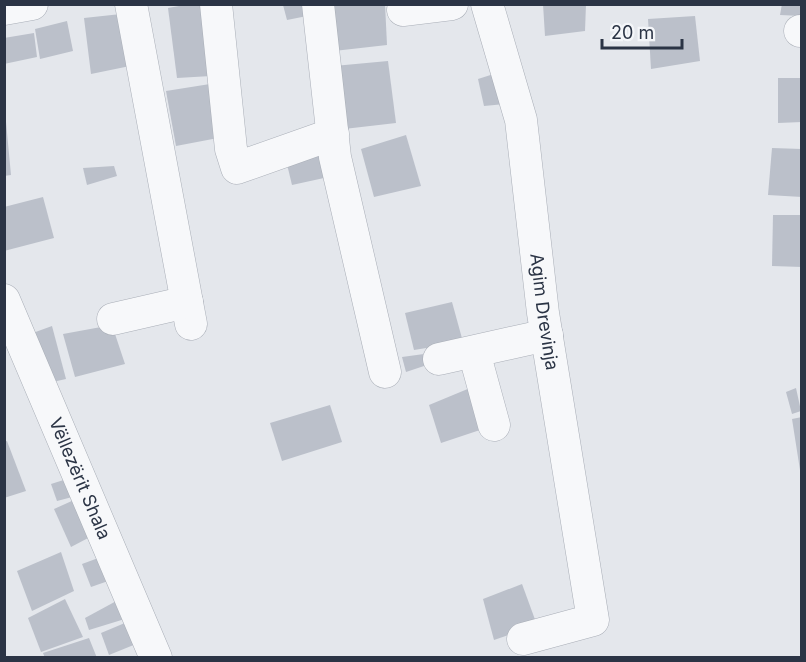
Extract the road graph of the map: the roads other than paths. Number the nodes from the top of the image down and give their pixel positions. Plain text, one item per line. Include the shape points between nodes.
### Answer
1 (32, 4) edge
2 (131, 4) edge
3 (216, 4) edge
4 (318, 4) edge
5 (452, 4) edge
6 (487, 4) edge
7 (4, 9) edge
8 (403, 10) dead end
9 (333, 134) junction
10 (4, 300) edge
11 (112, 319) dead end
12 (547, 335) junction
13 (474, 352) junction
14 (439, 360) dead end
15 (385, 372) dead end
16 (494, 425) dead end
17 (523, 639) dead end
18 (156, 657) edge

1 - 7 street
2 - 11 street via 189,313
3 - 9 street via 231,149 237,168
4 - 9 street
5 - 8 street
6 - 12 street, Agim Drevinja via 521,120
9 - 15 street
10 - 18 street, Vëllezërit Shala
12 - 13 street
12 - 17 street, Agim Drevinja via 593,620
13 - 14 street
13 - 16 street

